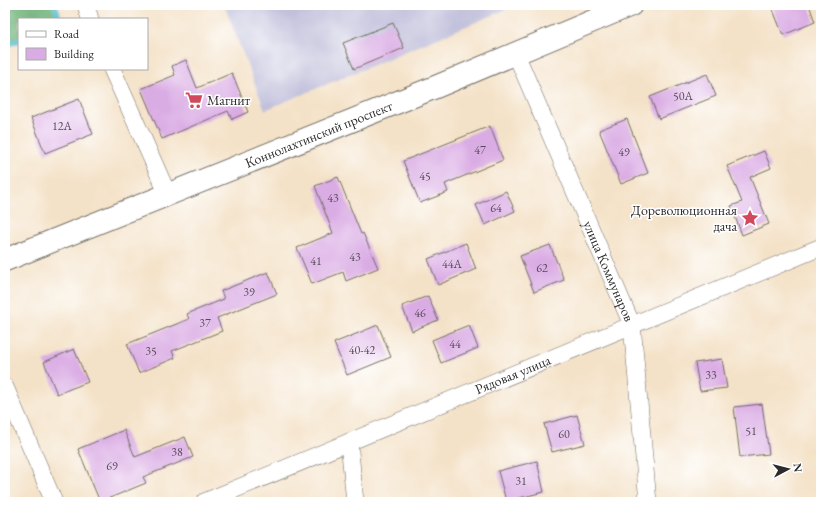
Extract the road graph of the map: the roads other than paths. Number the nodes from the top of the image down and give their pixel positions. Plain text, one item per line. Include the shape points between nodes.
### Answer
1 (86, 5) edge
2 (631, 5) edge
3 (90, 18) edge
4 (516, 54) junction
5 (112, 70) edge
6 (168, 195) junction
7 (821, 247) edge
8 (5, 260) edge
9 (632, 325) junction
10 (5, 387) edge
11 (349, 442) junction
12 (54, 502) edge
13 (204, 502) edge
14 (355, 502) edge
15 (648, 502) edge

1 - 3 street
2 - 4 main road, Коннолахтинский проспект
4 - 6 main road, Коннолахтинский проспект
4 - 9 street, улица Коммунаров
5 - 6 street
6 - 8 main road, Коннолахтинский проспект
7 - 9 street, Рядовая улица
9 - 11 street, Рядовая улица
9 - 15 street, улица Коммунаров
10 - 12 street
11 - 13 street, Рядовая улица
11 - 14 street

